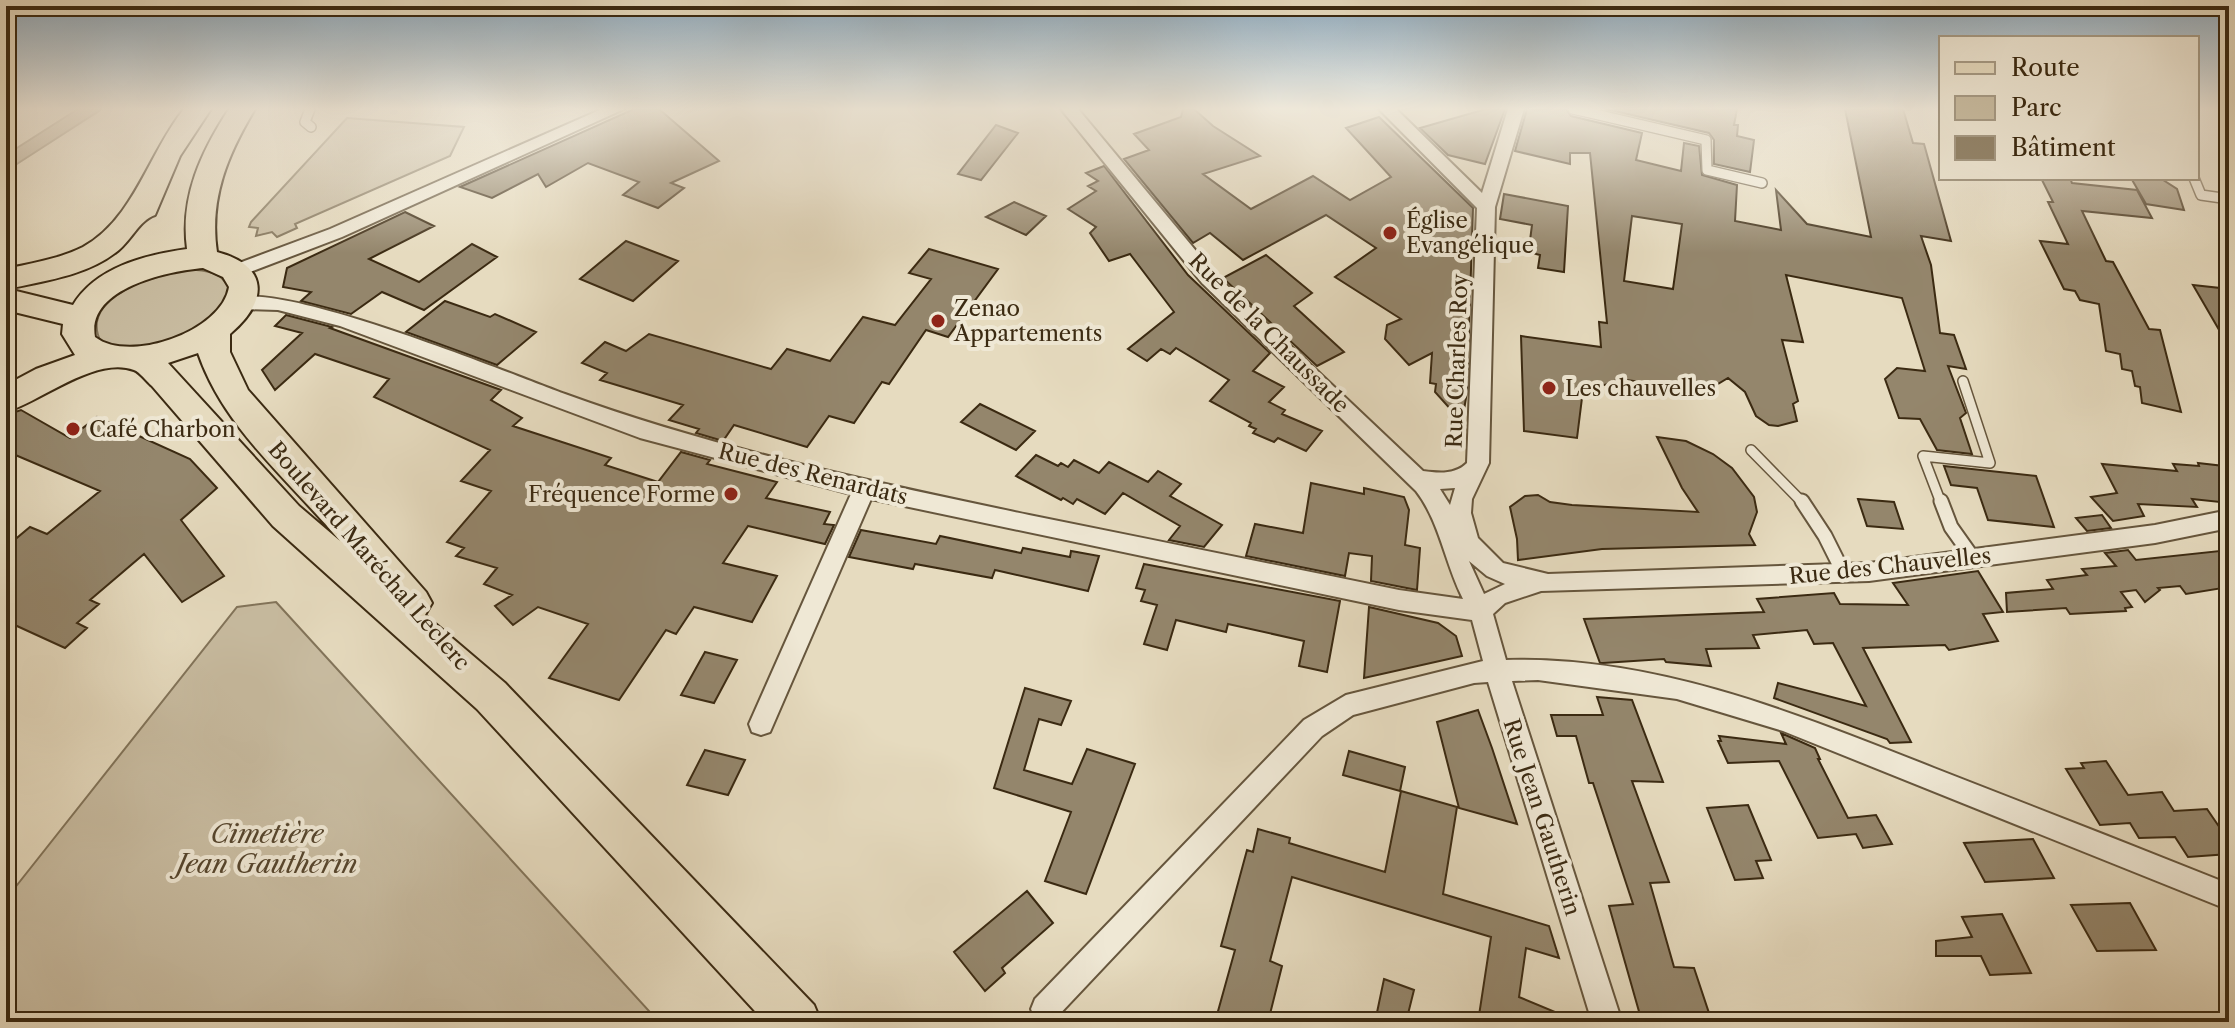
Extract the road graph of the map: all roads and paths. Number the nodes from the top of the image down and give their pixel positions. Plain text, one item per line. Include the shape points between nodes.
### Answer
1 (165, 157) edge
2 (215, 157) edge
3 (507, 157) edge
4 (1109, 157) edge
5 (1435, 157) edge
6 (1501, 157) edge
7 (1707, 157) edge
8 (2195, 180) edge
9 (1762, 183) dead end
10 (152, 185) junction
11 (2229, 199) edge
12 (1486, 207) junction
13 (203, 258) junction
14 (238, 270) junction
15 (123, 278) junction
16 (6, 281) edge
17 (6, 299) edge
18 (240, 303) junction
19 (79, 325) junction
20 (214, 330) junction
21 (103, 357) junction
22 (141, 358) junction
23 (1963, 381) dead end
24 (6, 390) edge
25 (6, 400) edge
26 (1751, 450) dead end
27 (1477, 469) junction
28 (1415, 477) junction
29 (864, 489) junction
30 (2229, 519) edge
31 (1462, 527) junction
32 (1973, 558) junction
33 (1844, 574) junction
34 (1548, 583) junction
35 (1399, 600) junction
36 (1481, 611) junction
37 (1488, 638) junction
38 (1497, 671) junction
39 (491, 696) junction
40 (761, 724) dead end
41 (2229, 897) edge
42 (1045, 1009) dead end
43 (797, 1022) edge
44 (1607, 1022) edge

1 - 10 main road
2 - 13 main road via 203,185 198,219
3 - 14 street
4 - 28 street, Rue de la Chaussade via 1209,279
5 - 12 street
6 - 12 street, Rue Charles Roy
7 - 9 lane via 1707,170
8 - 11 lane via 2201,195
10 - 15 main road
10 - 16 main road via 116,237 97,250 54,269
12 - 27 street, Rue Charles Roy
13 - 14 main road
13 - 15 main road via 155,264
14 - 18 main road via 243,279
15 - 16 main road via 83,287
15 - 19 main road via 94,300
17 - 19 main road
18 - 20 main road
18 - 29 street, Rue des Renardats via 278,304 345,321 647,432
19 - 21 main road via 81,342
19 - 24 main road via 50,358
20 - 22 main road via 167,353
20 - 39 main road, Boulevard Maréchal Leclerc via 213,356 246,416 329,504
21 - 22 main road
21 - 25 main road via 48,377
22 - 39 main road, Boulevard Maréchal Leclerc via 286,516
23 - 32 lane via 1990,463 1923,456 1951,527
26 - 33 lane via 1801,497
27 - 28 street via 1441,481
27 - 31 street, Rue Charles Roy via 1461,499
28 - 36 street, Rue de la Chaussade via 1438,503
29 - 35 street, Rue des Renardats
29 - 40 street
30 - 32 street, Rue des Chauvelles
31 - 34 street, Rue des Chauvelles via 1478,557 1495,571
31 - 36 street, Rue Charles Roy via 1481,575
32 - 33 street, Rue des Chauvelles
33 - 34 street, Rue des Chauvelles
34 - 36 street, Rue des Chauvelles via 1498,595
35 - 36 street, Rue des Renardats
35 - 37 street, Rue des Renardats
36 - 37 street, Rue Jean Gautherin
37 - 38 street, Rue Jean Gautherin
38 - 41 street via 1538,670 1677,688 1786,721
38 - 42 street via 1474,672 1346,706 1313,728
38 - 44 street, Rue Jean Gautherin
39 - 43 main road, Boulevard Maréchal Leclerc

